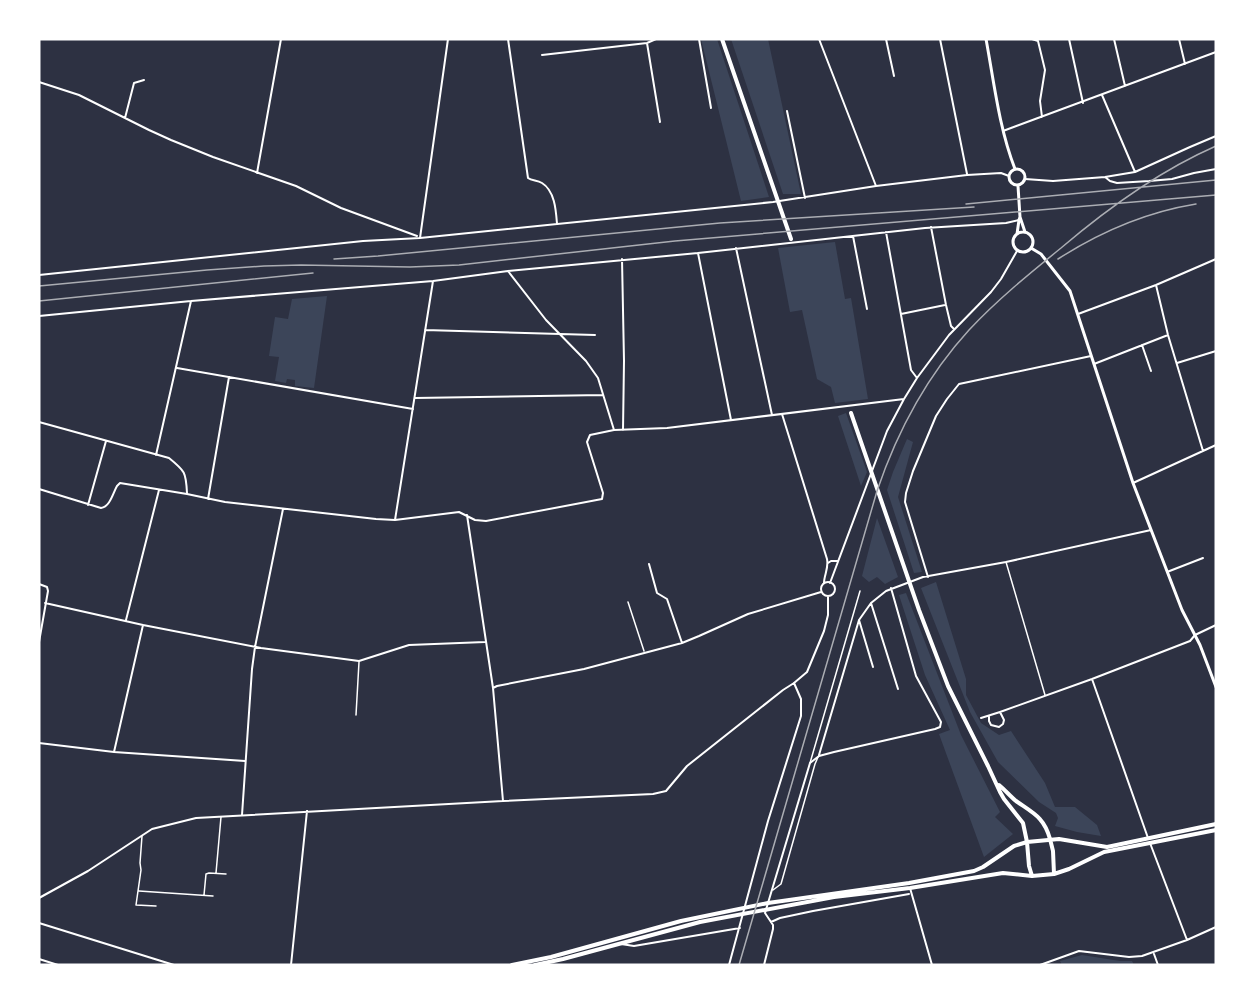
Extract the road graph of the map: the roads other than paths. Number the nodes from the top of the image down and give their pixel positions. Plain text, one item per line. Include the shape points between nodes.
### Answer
1 (281, 39) edge
2 (448, 39) edge
3 (508, 39) edge
4 (656, 39) edge
5 (699, 39) edge
6 (722, 39) edge
7 (819, 39) edge
8 (886, 39) edge
9 (940, 39) edge
10 (986, 39) edge
11 (1032, 39) edge
12 (1069, 39) edge
13 (1114, 39) edge
14 (1179, 39) edge
15 (647, 43) junction
16 (1216, 52) edge
17 (542, 55) dead end
18 (1185, 64) junction
19 (894, 76) dead end
20 (144, 81) dead end
21 (39, 82) edge
22 (1125, 86) junction
23 (1102, 95) junction
24 (1083, 102) junction
25 (711, 108) dead end
26 (787, 111) dead end
27 (1042, 117) junction
28 (126, 118) junction
29 (660, 122) dead end
30 (1004, 131) junction
31 (1216, 136) edge
32 (1015, 169) junction
33 (1216, 169) edge
34 (1135, 172) junction
35 (257, 173) junction
36 (967, 175) junction
37 (1009, 176) junction
38 (1105, 177) junction
39 (1025, 179) junction
40 (1018, 185) junction
41 (876, 186) junction
42 (805, 198) junction
43 (1020, 218) junction
44 (557, 224) junction
45 (931, 227) junction
46 (405, 232) junction
47 (886, 232) junction
48 (1025, 232) junction
49 (1017, 234) junction
50 (853, 236) junction
51 (420, 237) junction
52 (402, 239) junction
53 (791, 239) dead end
54 (736, 248) junction
55 (1031, 248) junction
56 (1017, 250) junction
57 (698, 253) junction
58 (1216, 258) edge
59 (622, 259) junction
60 (508, 271) junction
61 (39, 275) edge
62 (433, 281) junction
63 (1156, 285) junction
64 (191, 301) junction
65 (946, 305) junction
66 (867, 309) dead end
67 (901, 314) junction
68 (1078, 314) junction
69 (39, 316) edge
70 (954, 329) junction
71 (425, 330) junction
72 (559, 334) junction
73 (595, 335) dead end
74 (1168, 335) junction
75 (1143, 345) junction
76 (1216, 351) edge
77 (1091, 356) junction
78 (1176, 363) junction
79 (1094, 364) junction
80 (177, 368) junction
81 (1151, 371) dead end
82 (229, 377) junction
83 (916, 378) junction
84 (603, 395) junction
85 (415, 398) junction
86 (904, 399) junction
87 (413, 409) junction
88 (782, 414) junction
89 (851, 414) dead end
90 (772, 415) junction
91 (731, 420) junction
92 (39, 422) edge
93 (614, 430) junction
94 (623, 431) junction
95 (106, 441) junction
96 (1216, 446) edge
97 (1203, 451) junction
98 (156, 455) junction
99 (1133, 483) junction
100 (39, 489) edge
101 (159, 490) junction
102 (187, 494) junction
103 (208, 499) junction
104 (88, 504) junction
105 (283, 509) junction
106 (467, 515) junction
107 (395, 520) junction
108 (1151, 530) junction
109 (1203, 558) dead end
110 (838, 561) junction
111 (1006, 562) junction
112 (828, 563) junction
113 (649, 564) dead end
114 (1167, 572) junction
115 (928, 577) junction
116 (831, 583) junction
117 (39, 584) edge
118 (824, 584) junction
119 (891, 588) junction
120 (860, 591) dead end
121 (821, 592) junction
122 (828, 596) junction
123 (628, 602) dead end
124 (45, 603) junction
125 (871, 603) junction
126 (126, 620) junction
127 (859, 620) junction
128 (143, 625) junction
129 (1216, 625) edge
130 (40, 632) edge
131 (1195, 635) junction
132 (39, 642) edge
133 (485, 642) junction
134 (682, 643) junction
135 (255, 647) junction
136 (644, 652) junction
137 (359, 661) junction
138 (873, 667) dead end
139 (1092, 679) junction
140 (794, 683) junction
141 (1216, 687) edge
142 (493, 688) junction
143 (898, 689) dead end
144 (1045, 696) junction
145 (1000, 712) junction
146 (356, 715) dead end
147 (989, 716) junction
148 (981, 718) dead end
149 (39, 743) edge
150 (114, 752) junction
151 (819, 756) junction
152 (245, 761) junction
153 (809, 764) junction
154 (996, 782) junction
155 (502, 801) junction
156 (307, 811) junction
157 (242, 814) junction
158 (221, 816) junction
159 (1216, 824) edge
160 (1216, 830) edge
161 (142, 835) junction
162 (1050, 839) junction
163 (1149, 840) junction
164 (1028, 842) junction
165 (216, 873) junction
166 (226, 874) dead end
167 (1054, 874) junction
168 (1032, 876) junction
169 (910, 888) junction
170 (138, 891) junction
171 (772, 892) junction
172 (909, 894) dead end
173 (204, 896) junction
174 (213, 896) dead end
175 (39, 898) edge
176 (156, 906) dead end
177 (736, 912) junction
178 (771, 922) junction
179 (39, 923) edge
180 (1216, 927) edge
181 (740, 928) junction
182 (1187, 940) junction
183 (619, 944) junction
184 (1153, 953) junction
185 (39, 959) edge
186 (547, 964) edge
187 (58, 965) edge
188 (174, 965) edge
189 (291, 965) edge
190 (512, 965) edge
191 (535, 965) edge
192 (729, 965) edge
193 (764, 965) edge
194 (932, 965) edge
195 (1040, 965) edge
196 (1158, 965) edge

1 - 35 street
2 - 51 street
3 - 44 street via 528,178 550,192
4 - 15 street
5 - 25 street
6 - 53 main road
7 - 41 street
8 - 19 street
9 - 36 street
10 - 30 street
11 - 27 street via 1038,41 1045,70 1040,101
12 - 24 street
13 - 22 street
14 - 18 street
15 - 17 street
15 - 29 street
16 - 18 street
18 - 22 street
20 - 28 street via 134,83
21 - 28 street via 79,95
22 - 23 street
23 - 24 street
23 - 34 street
24 - 27 street
26 - 42 street
27 - 30 street
28 - 35 street
30 - 32 street
31 - 34 street
32 - 37 street
32 - 39 street via 1023,171
33 - 38 street via 1149,181 1117,183
34 - 38 street
35 - 46 street
36 - 37 street
36 - 41 street
37 - 40 street via 1010,182
38 - 39 street
39 - 40 street
40 - 43 street
41 - 42 street
42 - 44 street
43 - 45 street via 1006,223
43 - 48 street
43 - 49 street
44 - 51 street
45 - 47 street
45 - 65 street
46 - 51 street
46 - 52 street
47 - 50 street
47 - 67 street
48 - 49 street
48 - 55 street via 1032,239
49 - 56 street via 1012,242
50 - 54 street
50 - 66 street
51 - 52 street
52 - 61 street
54 - 57 street
54 - 90 street
55 - 56 street via 1026,252
55 - 68 street via 1041,254 1070,291
56 - 70 street via 991,292
57 - 59 street
57 - 91 street
58 - 63 street
59 - 60 street
59 - 94 street
60 - 62 street
60 - 72 street
62 - 64 street
62 - 71 street
63 - 68 street
63 - 74 street
64 - 69 street
64 - 80 street
65 - 67 street
65 - 70 street
67 - 83 street via 911,370
68 - 77 street
70 - 83 street
71 - 72 street
71 - 85 street
72 - 73 street
72 - 84 street via 586,361 598,378
74 - 75 street
74 - 78 street
75 - 79 street
75 - 81 street
76 - 78 street
77 - 79 street
77 - 115 street via 959,384 947,399 913,471 905,502
78 - 97 street
79 - 99 street
80 - 82 street
80 - 98 street
82 - 87 street
82 - 103 street
83 - 86 street
84 - 85 street
84 - 93 street
85 - 87 street
86 - 88 street
86 - 110 street via 887,431
87 - 107 street
88 - 90 street
88 - 112 street
89 - 154 main road via 927,634
90 - 91 street
91 - 94 street
92 - 95 street
93 - 94 street
93 - 106 street via 590,435 587,442 602,499 486,521
95 - 98 street
95 - 104 street
96 - 97 street
97 - 99 street
98 - 102 street via 169,458 184,472
99 - 108 street
100 - 104 street
101 - 102 street
101 - 104 street via 120,483 105,508
101 - 126 street
102 - 103 street
103 - 105 street
105 - 107 street
105 - 135 street
106 - 107 street via 459,512
106 - 133 street
108 - 111 street
108 - 114 street
109 - 114 street
110 - 112 street
110 - 116 street
111 - 115 street
111 - 144 street
112 - 118 street
113 - 134 street via 657,593 667,599
114 - 131 street
115 - 119 street
116 - 118 street
116 - 122 street via 835,591
117 - 124 street via 47,587
118 - 121 street
119 - 125 street
119 - 151 street via 916,676 941,725
120 - 153 street
121 - 122 street
121 - 134 street via 748,614
122 - 140 street via 824,631 807,672
123 - 136 street
124 - 126 street
124 - 130 street
125 - 127 street
125 - 143 street
126 - 128 street
127 - 138 street
127 - 151 street
128 - 135 street
128 - 150 street
129 - 131 street
130 - 132 street
131 - 139 street via 1190,641
131 - 141 street
133 - 137 street via 409,645
133 - 142 street
134 - 136 street
135 - 137 street
135 - 152 street
136 - 142 street
137 - 146 street
139 - 144 street
139 - 163 street
140 - 155 street via 687,766 666,791
140 - 181 street via 801,699 801,716
142 - 155 street
144 - 145 street
145 - 147 street
145 - 147 street via 1004,720 999,727 991,725
147 - 148 street
149 - 150 street
150 - 152 street
151 - 153 street
151 - 171 street via 780,884
152 - 157 street
153 - 171 street
154 - 162 main road via 1035,812
154 - 164 main road via 1004,800 1023,823
155 - 156 street
156 - 157 street
156 - 189 street
157 - 158 street
158 - 161 street via 176,822
158 - 165 street
159 - 163 main road
160 - 163 main road
161 - 170 street
161 - 175 street
162 - 163 main road via 1107,847
162 - 164 main road
162 - 167 main road
163 - 167 main road via 1104,852
163 - 182 street
164 - 168 main road
164 - 177 main road via 1014,846 974,871 775,902
165 - 166 street
165 - 173 street via 206,874
167 - 168 main road
168 - 169 main road via 1004,873
169 - 177 main road
169 - 194 street
170 - 173 street
170 - 176 street via 136,905
171 - 178 street via 765,913
172 - 178 street
173 - 174 street
177 - 183 main road
177 - 190 main road
178 - 193 street via 773,929
179 - 188 street
180 - 182 street
181 - 183 street via 634,946
181 - 192 street
182 - 184 street
183 - 186 main road
184 - 195 street via 1129,957 1079,951
184 - 196 street
185 - 187 street
186 - 191 main road

